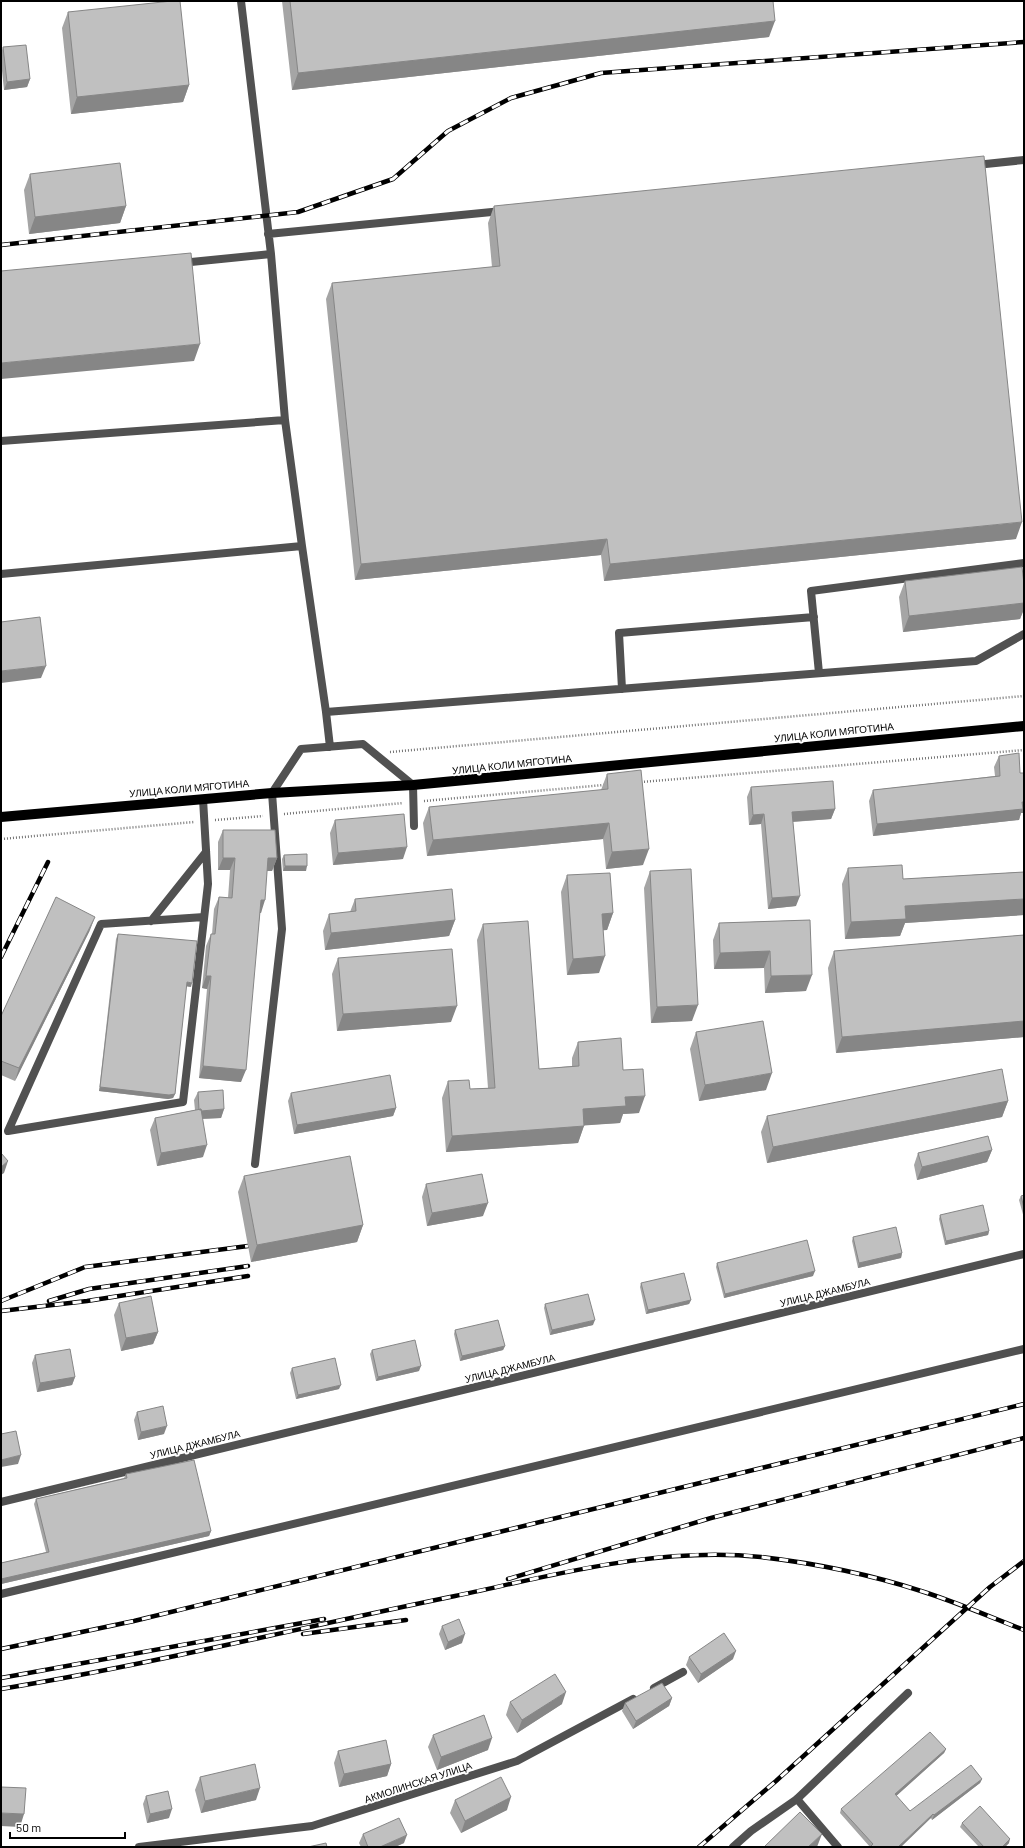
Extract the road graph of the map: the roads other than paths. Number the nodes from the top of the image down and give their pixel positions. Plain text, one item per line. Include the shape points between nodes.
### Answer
1 (241, 1) edge
2 (1024, 160) edge
3 (968, 166) edge
4 (507, 210) edge
5 (268, 234) junction
6 (271, 254) junction
7 (175, 264) edge
8 (284, 420) junction
9 (1, 441) edge
10 (302, 546) junction
11 (1024, 563) edge
12 (1, 574) edge
13 (814, 618) junction
14 (1024, 634) edge
15 (819, 674) junction
16 (622, 689) junction
17 (326, 712) junction
18 (1024, 726) edge
19 (330, 747) junction
20 (413, 785) junction
21 (272, 793) junction
22 (203, 799) junction
23 (1, 817) edge
24 (414, 826) dead end
25 (206, 852) junction
26 (204, 918) junction
27 (151, 921) junction
28 (255, 1164) dead end
29 (1024, 1254) edge
30 (1024, 1349) edge
31 (1, 1502) edge
32 (1, 1594) edge
33 (683, 1672) dead end
34 (908, 1693) dead end
35 (797, 1799) junction
36 (139, 1847) edge
37 (733, 1847) edge
38 (838, 1847) edge

1 - 5 street
2 - 3 street
4 - 5 street
5 - 6 street
6 - 7 street
6 - 8 street
8 - 9 street
8 - 10 street
10 - 12 street
10 - 17 street
11 - 13 street via 812,591
13 - 15 street
13 - 16 street via 619,633
14 - 15 street via 976,661
15 - 16 street
16 - 17 street
17 - 19 street
18 - 20 main road, УЛИЦА КОЛИ МЯГОТИНА
19 - 20 street via 363,744
19 - 21 street via 301,749
20 - 21 main road, УЛИЦА КОЛИ МЯГОТИНА
20 - 24 street
21 - 22 main road, УЛИЦА КОЛИ МЯГОТИНА
21 - 28 street via 282,929
22 - 23 main road, УЛИЦА КОЛИ МЯГОТИНА
22 - 25 street
25 - 26 street via 208,884
25 - 27 street
26 - 27 street
26 - 27 street via 183,1102 8,1131 101,924
29 - 31 street, УЛИЦА ДЖАМБУЛА
30 - 32 street
33 - 36 street, АКМОЛИНСКАЯ УЛИЦА via 517,1761 312,1826
34 - 35 street
35 - 37 street
35 - 38 street

